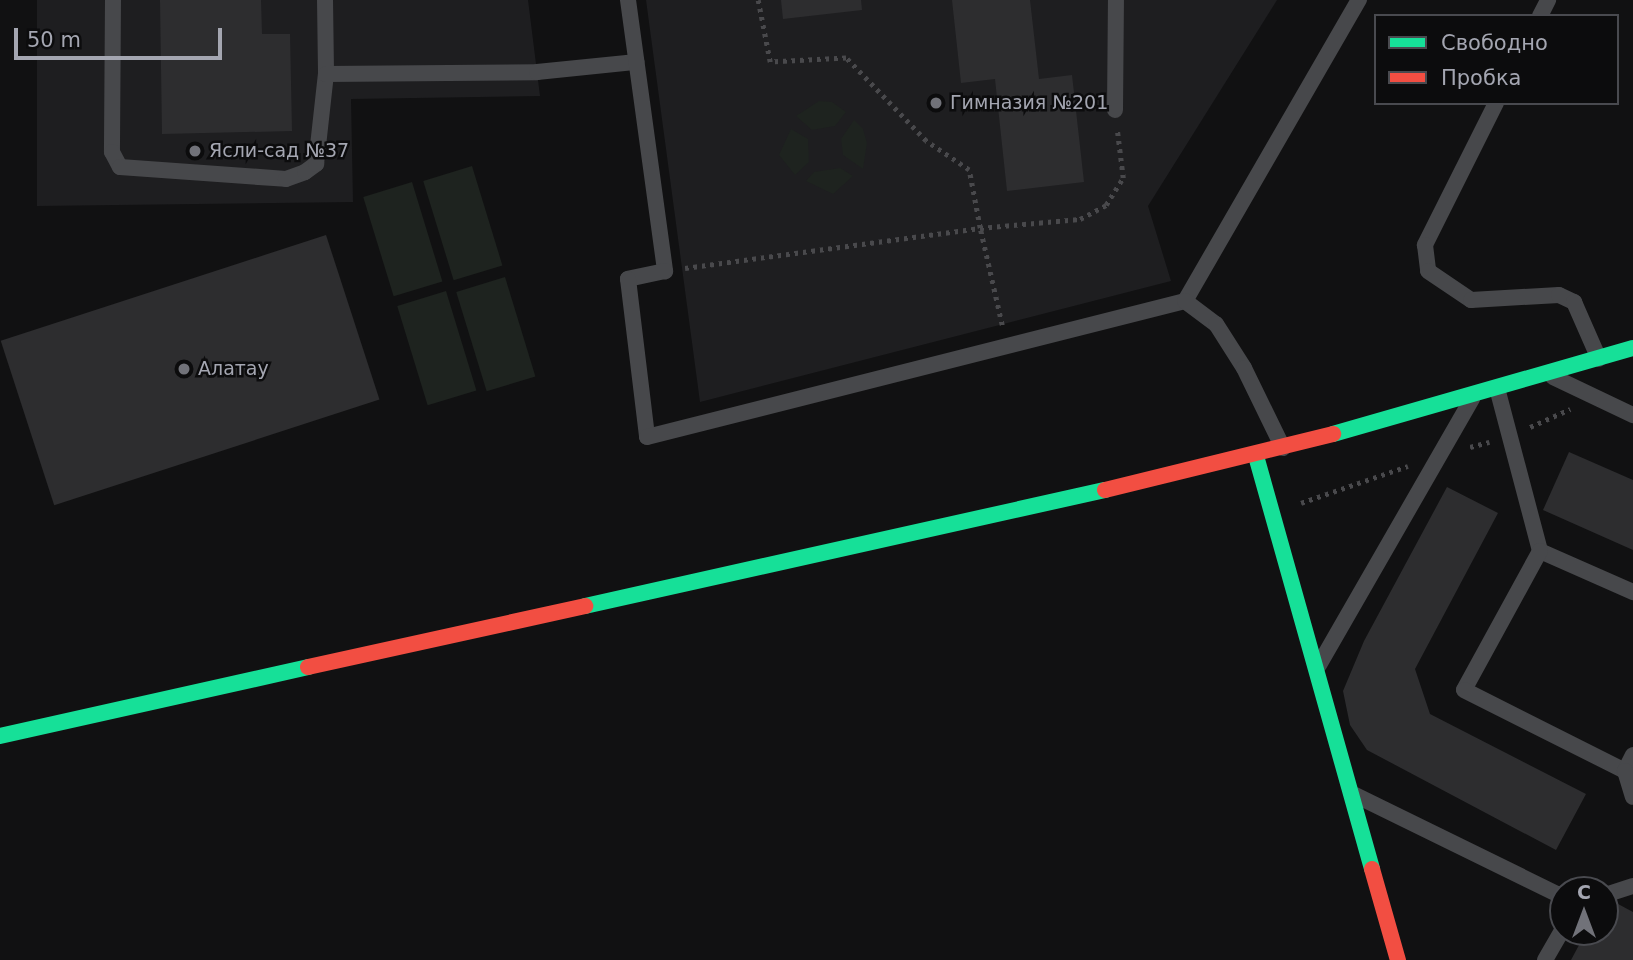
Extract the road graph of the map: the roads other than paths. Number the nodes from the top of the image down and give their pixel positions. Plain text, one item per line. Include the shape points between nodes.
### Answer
1 (113, 0) edge
2 (325, 0) edge
3 (628, 0) edge
4 (1116, 0) edge
5 (1359, 0) edge
6 (636, 62) junction
7 (326, 74) junction
8 (1495, 105) edge
9 (1115, 110) road end
10 (1185, 301) junction
11 (1633, 348) edge
12 (1598, 359) junction
13 (1548, 374) junction
14 (1497, 388) junction
15 (1475, 394) junction
16 (1633, 415) edge
17 (1283, 449) junction
18 (1256, 456) junction
19 (1540, 551) junction
20 (1633, 592) edge
21 (1318, 667) junction
22 (0, 736) edge
23 (1633, 755) edge
24 (1625, 771) junction
25 (1352, 794) junction
26 (1633, 797) edge
27 (1549, 890) edge
28 (1398, 960) edge

1 - 7 lane via 112,152 120,167 286,179 305,172 316,164
2 - 7 lane
3 - 6 lane
4 - 9 lane
5 - 10 lane
6 - 7 lane via 537,72
6 - 10 lane via 665,271 628,279 647,437
8 - 12 lane via 1425,246 1428,271 1471,300 1559,295 1574,302
10 - 17 lane via 1216,324 1244,368
11 - 12 street
12 - 13 street
13 - 14 street
13 - 16 lane
14 - 15 street
14 - 19 lane
15 - 17 street
15 - 21 lane
17 - 18 street
18 - 21 street
18 - 22 street
19 - 20 lane
19 - 24 lane via 1464,690
21 - 25 street
23 - 24 lane
24 - 26 lane
25 - 27 lane
25 - 28 street

